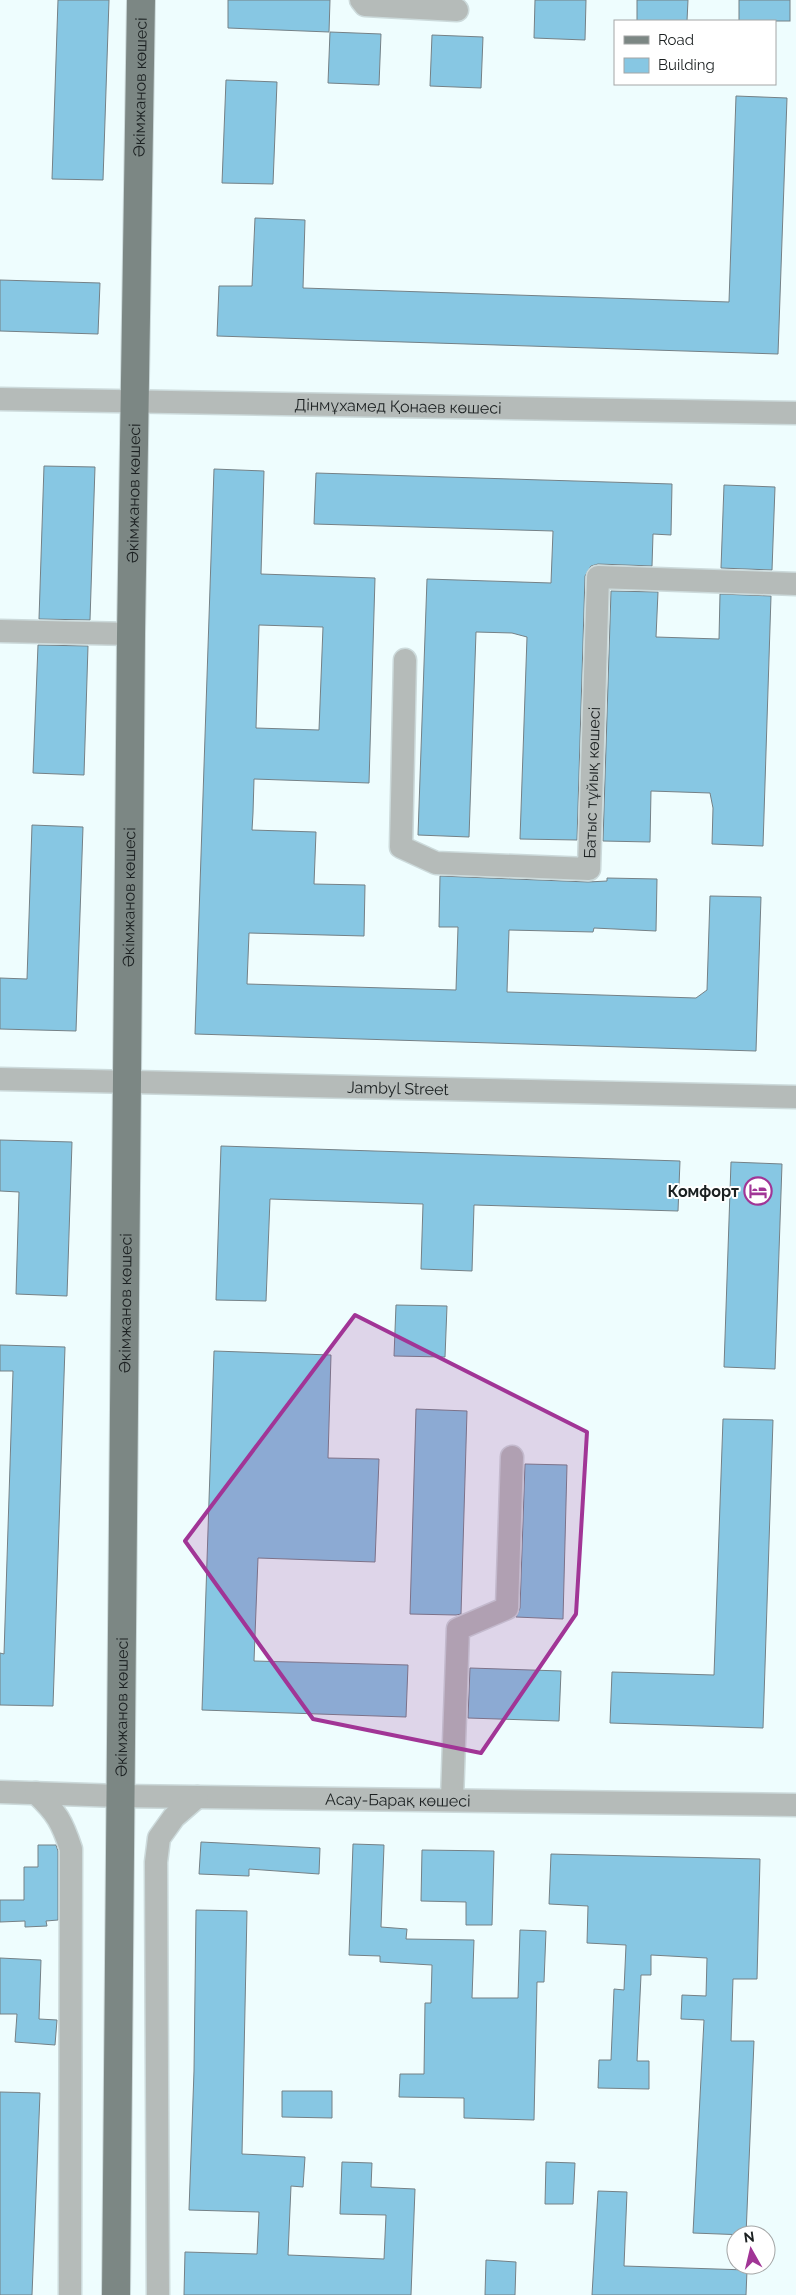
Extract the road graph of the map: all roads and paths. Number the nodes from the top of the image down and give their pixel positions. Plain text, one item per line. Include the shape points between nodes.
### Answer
1 (142, 0) edge
2 (361, 0) edge
3 (457, 10) dead end
4 (0, 399) edge
5 (136, 402) junction
6 (796, 414) edge
7 (796, 584) edge
8 (0, 631) edge
9 (131, 634) junction
10 (405, 660) dead end
11 (0, 1079) edge
12 (127, 1081) junction
13 (796, 1098) edge
14 (512, 1457) dead end
15 (0, 1792) edge
16 (36, 1794) junction
17 (120, 1796) junction
18 (198, 1797) junction
19 (452, 1799) junction
20 (796, 1805) edge
21 (70, 2295) edge
22 (116, 2295) edge
23 (158, 2295) edge

1 - 5 main road, Әкімжанов көшесі
2 - 3 street via 364,5
4 - 5 street, Дінмұхамед Қонаев көшесі
5 - 6 street, Дінмұхамед Қонаев көшесі
5 - 9 main road, Әкімжанов көшесі
7 - 10 street, Батыс тұйық көшесі via 598,577 589,869 436,864 401,847
8 - 9 street
9 - 12 main road, Әкімжанов көшесі
11 - 12 street, Jambyl Street
12 - 13 street, Jambyl Street
12 - 17 main road, Әкімжанов көшесі
14 - 19 street via 507,1608 458,1629
15 - 16 street, Асау-Барақ көшесі
16 - 17 street, Асау-Барақ көшесі
16 - 21 street via 54,1810 71,1849
17 - 18 street, Асау-Барақ көшесі
17 - 22 main road, Әкімжанов көшесі
18 - 19 street, Асау-Барақ көшесі
18 - 23 street via 174,1817 159,1838 156,1862
19 - 20 street, Асау-Барақ көшесі

